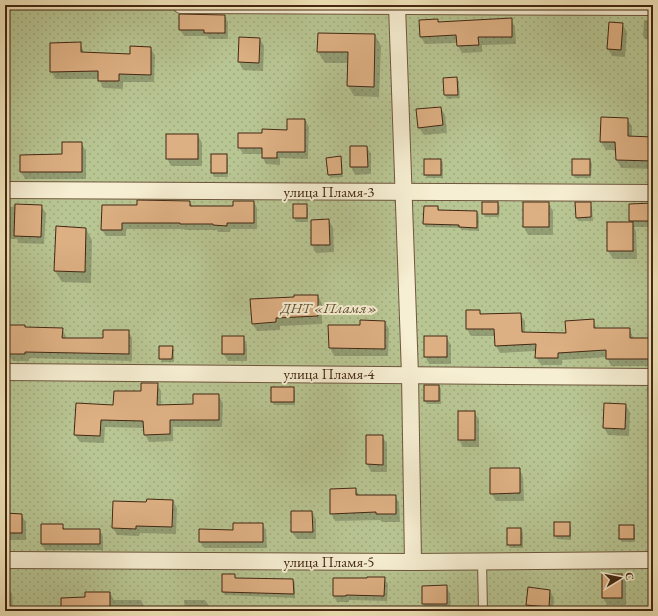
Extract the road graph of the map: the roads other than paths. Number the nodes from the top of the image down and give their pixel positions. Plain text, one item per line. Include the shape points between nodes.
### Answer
1 (181, 5) edge
2 (397, 5) edge
3 (653, 7) edge
4 (5, 190) edge
5 (403, 192) junction
6 (653, 193) edge
7 (5, 372) edge
8 (410, 375) junction
9 (653, 376) edge
10 (5, 560) edge
11 (653, 560) edge
12 (482, 561) junction
13 (413, 562) junction
14 (482, 611) edge

1 - 2 street
2 - 3 street
2 - 5 street
4 - 5 street, улица Пламя-3
5 - 6 street, улица Пламя-3
5 - 8 street
7 - 8 street, улица Пламя-4
8 - 9 street, улица Пламя-4
8 - 13 street
10 - 13 street, улица Пламя-5
11 - 12 street, улица Пламя-5
12 - 13 street, улица Пламя-5
12 - 14 lane

